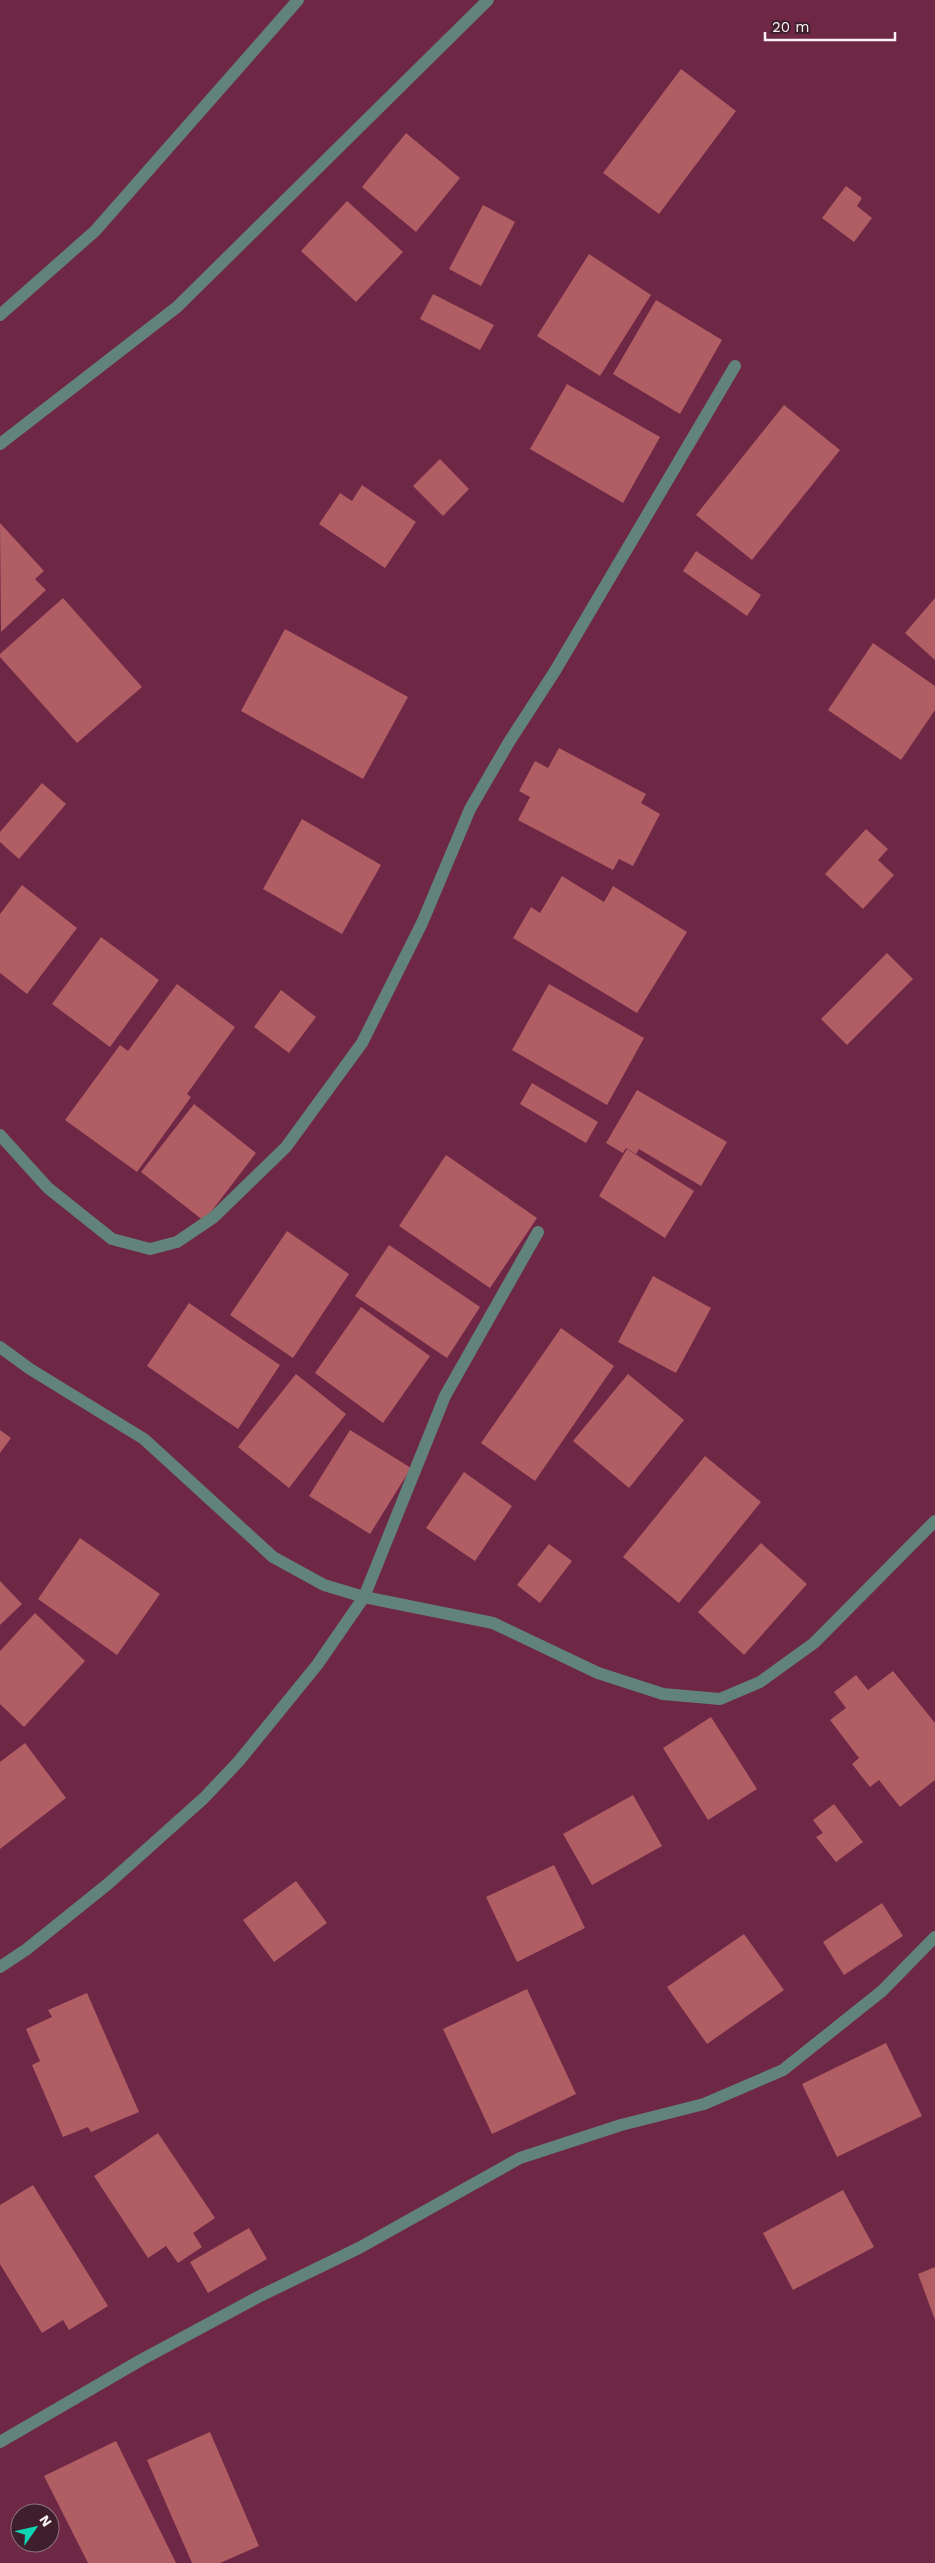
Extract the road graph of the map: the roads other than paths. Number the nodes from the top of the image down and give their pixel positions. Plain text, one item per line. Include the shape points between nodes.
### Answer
1 (298, 0) edge
2 (488, 0) edge
3 (0, 315) edge
4 (735, 366) dead end
5 (0, 444) edge
6 (0, 1135) edge
7 (538, 1232) dead end
8 (0, 1347) edge
9 (935, 1520) edge
10 (364, 1597) junction
11 (935, 1937) edge
12 (0, 1968) edge
13 (0, 2442) edge

1 - 3 street via 94,231
2 - 5 street via 177,308
4 - 6 street via 470,809 422,923 362,1043 286,1148 214,1218 177,1242 150,1249 112,1239 48,1188
7 - 10 street via 446,1396
8 - 10 street via 144,1439 273,1557 324,1585
9 - 10 street via 814,1643 760,1682 720,1699 664,1694 598,1673 493,1623
10 - 12 street via 317,1665 239,1761 204,1798 109,1883
11 - 13 street via 882,1991 782,2070 704,2104 621,2125 520,2158 359,2248 260,2296 141,2360

